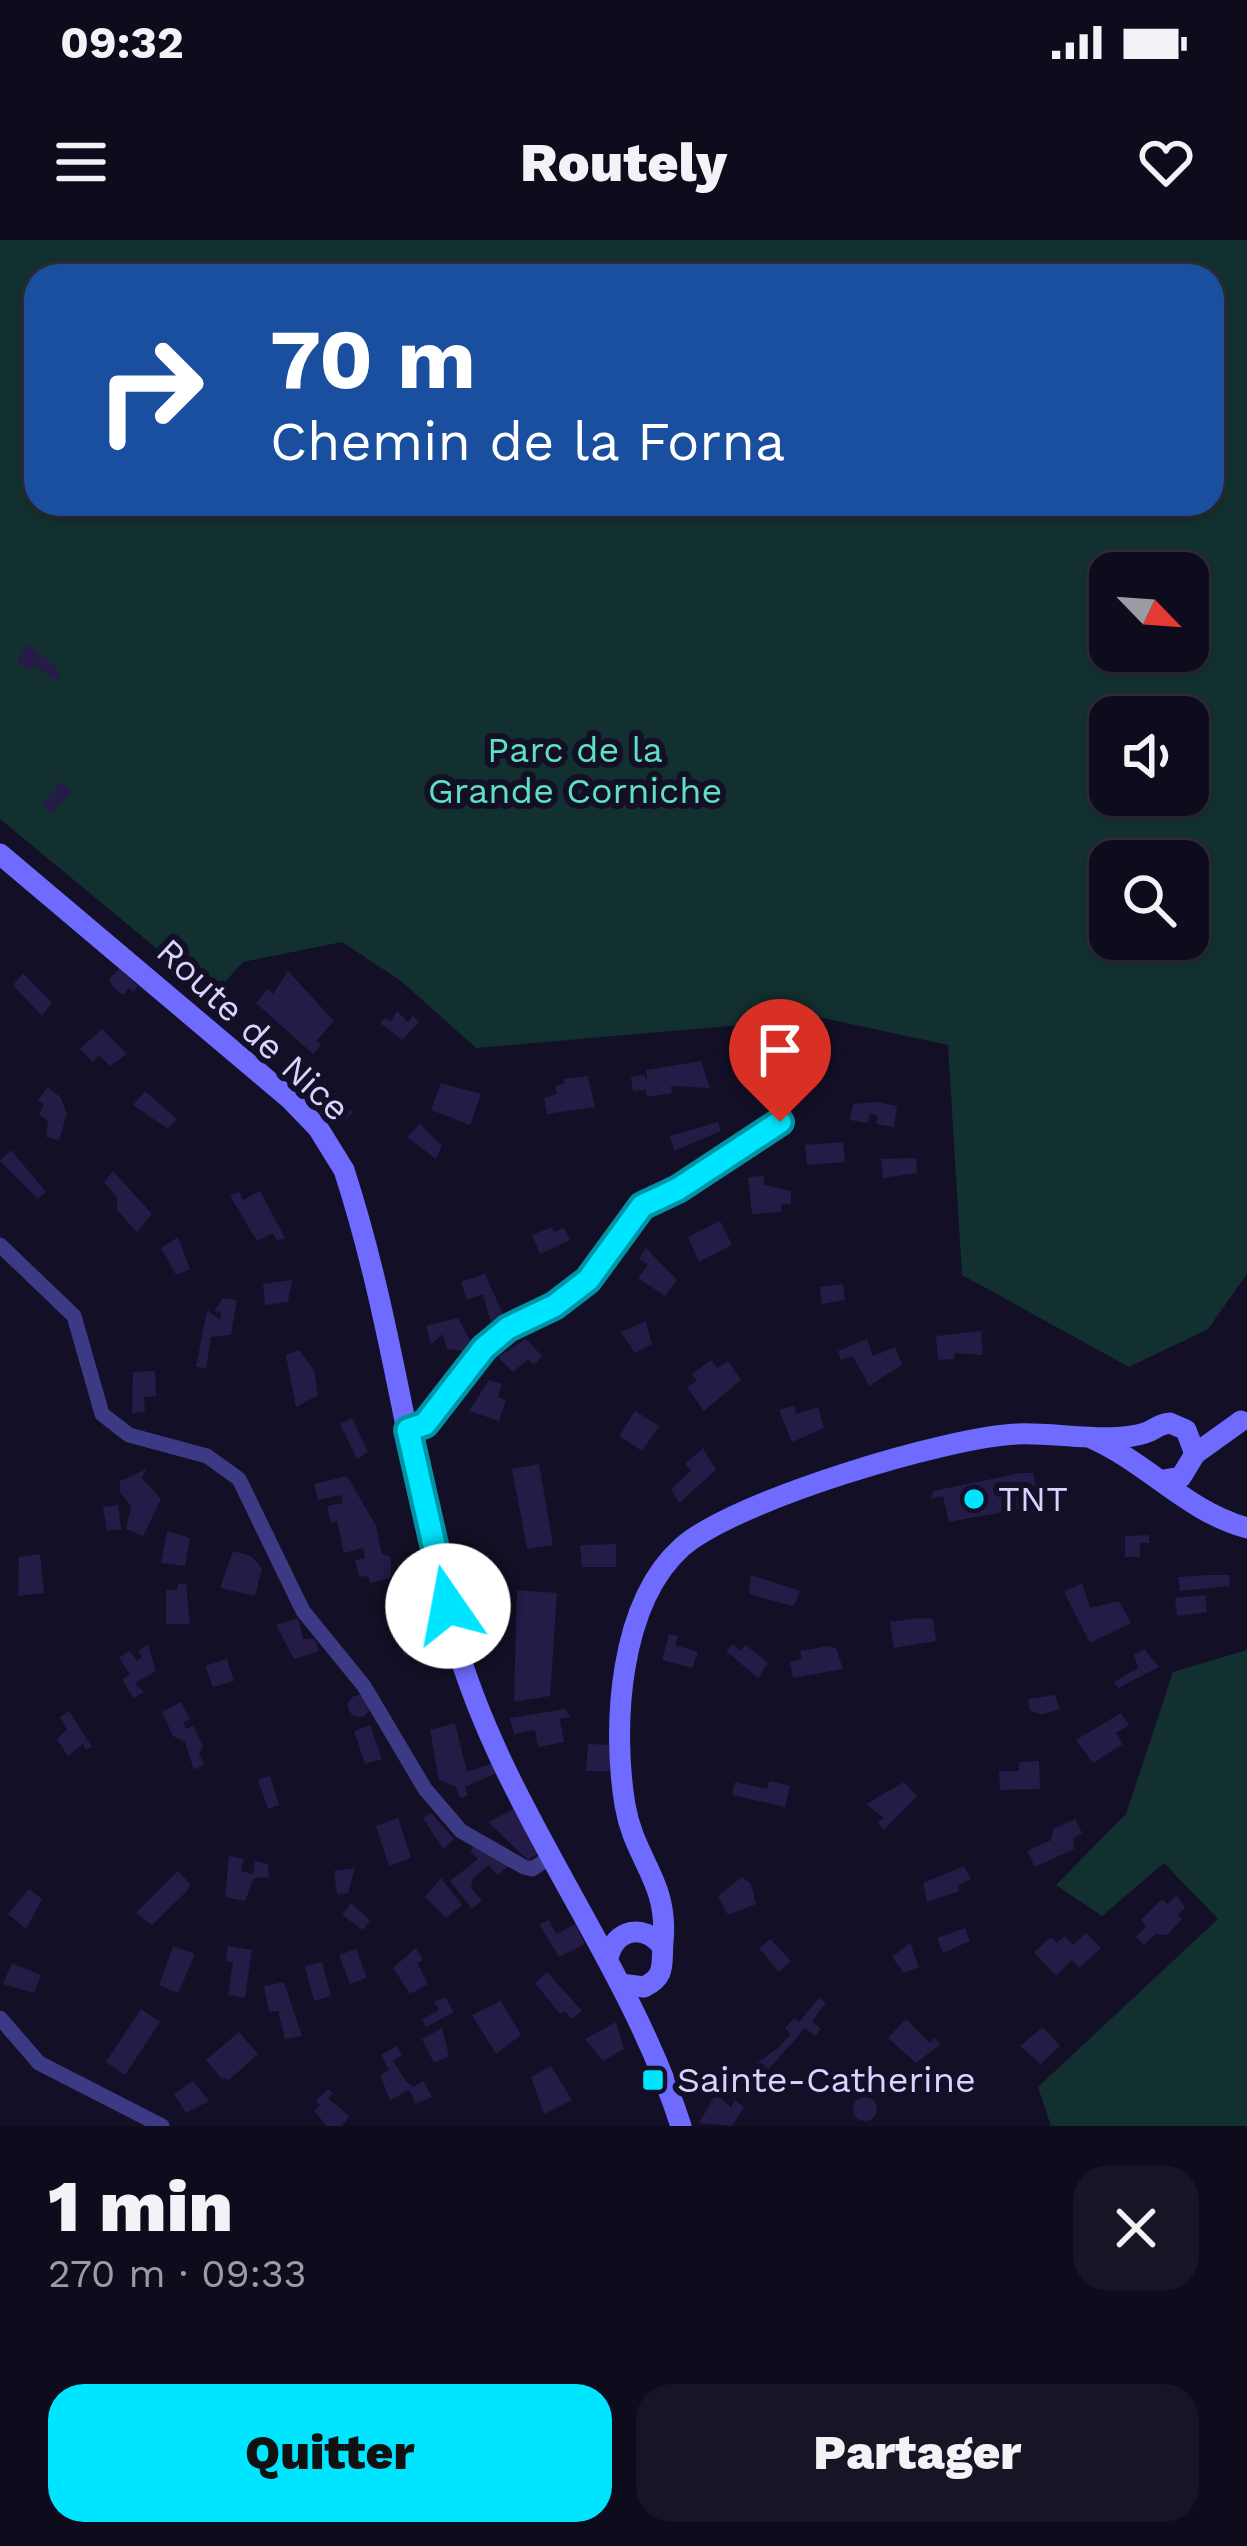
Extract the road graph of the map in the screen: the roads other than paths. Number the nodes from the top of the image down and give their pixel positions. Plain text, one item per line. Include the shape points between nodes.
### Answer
1 (0, 854) edge
2 (780, 1122) dead end
3 (0, 1244) edge
4 (1244, 1421) edge
5 (408, 1430) junction
6 (1186, 1430) junction
7 (1146, 1433) junction
8 (1087, 1436) junction
9 (1192, 1462) junction
10 (1141, 1464) junction
11 (1164, 1480) junction
12 (1210, 1515) junction
13 (1247, 1528) edge
14 (552, 1856) junction
15 (586, 1916) junction
16 (642, 1938) junction
17 (608, 1958) junction
18 (621, 1984) junction
19 (651, 1984) junction
20 (0, 2018) edge
21 (647, 2039) junction
22 (162, 2126) edge
23 (681, 2126) edge

1 - 5 main road, Route de Nice via 290,1099 333,1149 352,1193
2 - 5 street via 642,1206 588,1280 496,1338 425,1424
3 - 14 street via 74,1316 102,1414 129,1435 207,1456 239,1479 303,1611 461,1831 524,1867
4 - 6 main road
4 - 9 main road
5 - 14 main road, Route de Nice via 455,1640
6 - 7 main road via 1170,1423
6 - 9 main road
7 - 8 main road
7 - 10 main road
8 - 10 main road
8 - 16 main road via 1013,1434 891,1463 731,1516 666,1563 641,1602 627,1647 625,1808 660,1889
9 - 11 main road
9 - 12 main road
10 - 11 main road
11 - 12 main road
12 - 13 main road
14 - 15 main road, Route de Nice
15 - 16 main road
15 - 17 main road, Route de Nice
16 - 17 main road
16 - 19 main road via 664,1963
17 - 18 main road
18 - 19 main road
18 - 21 main road
19 - 21 main road
20 - 22 street via 39,2062
21 - 23 main road

